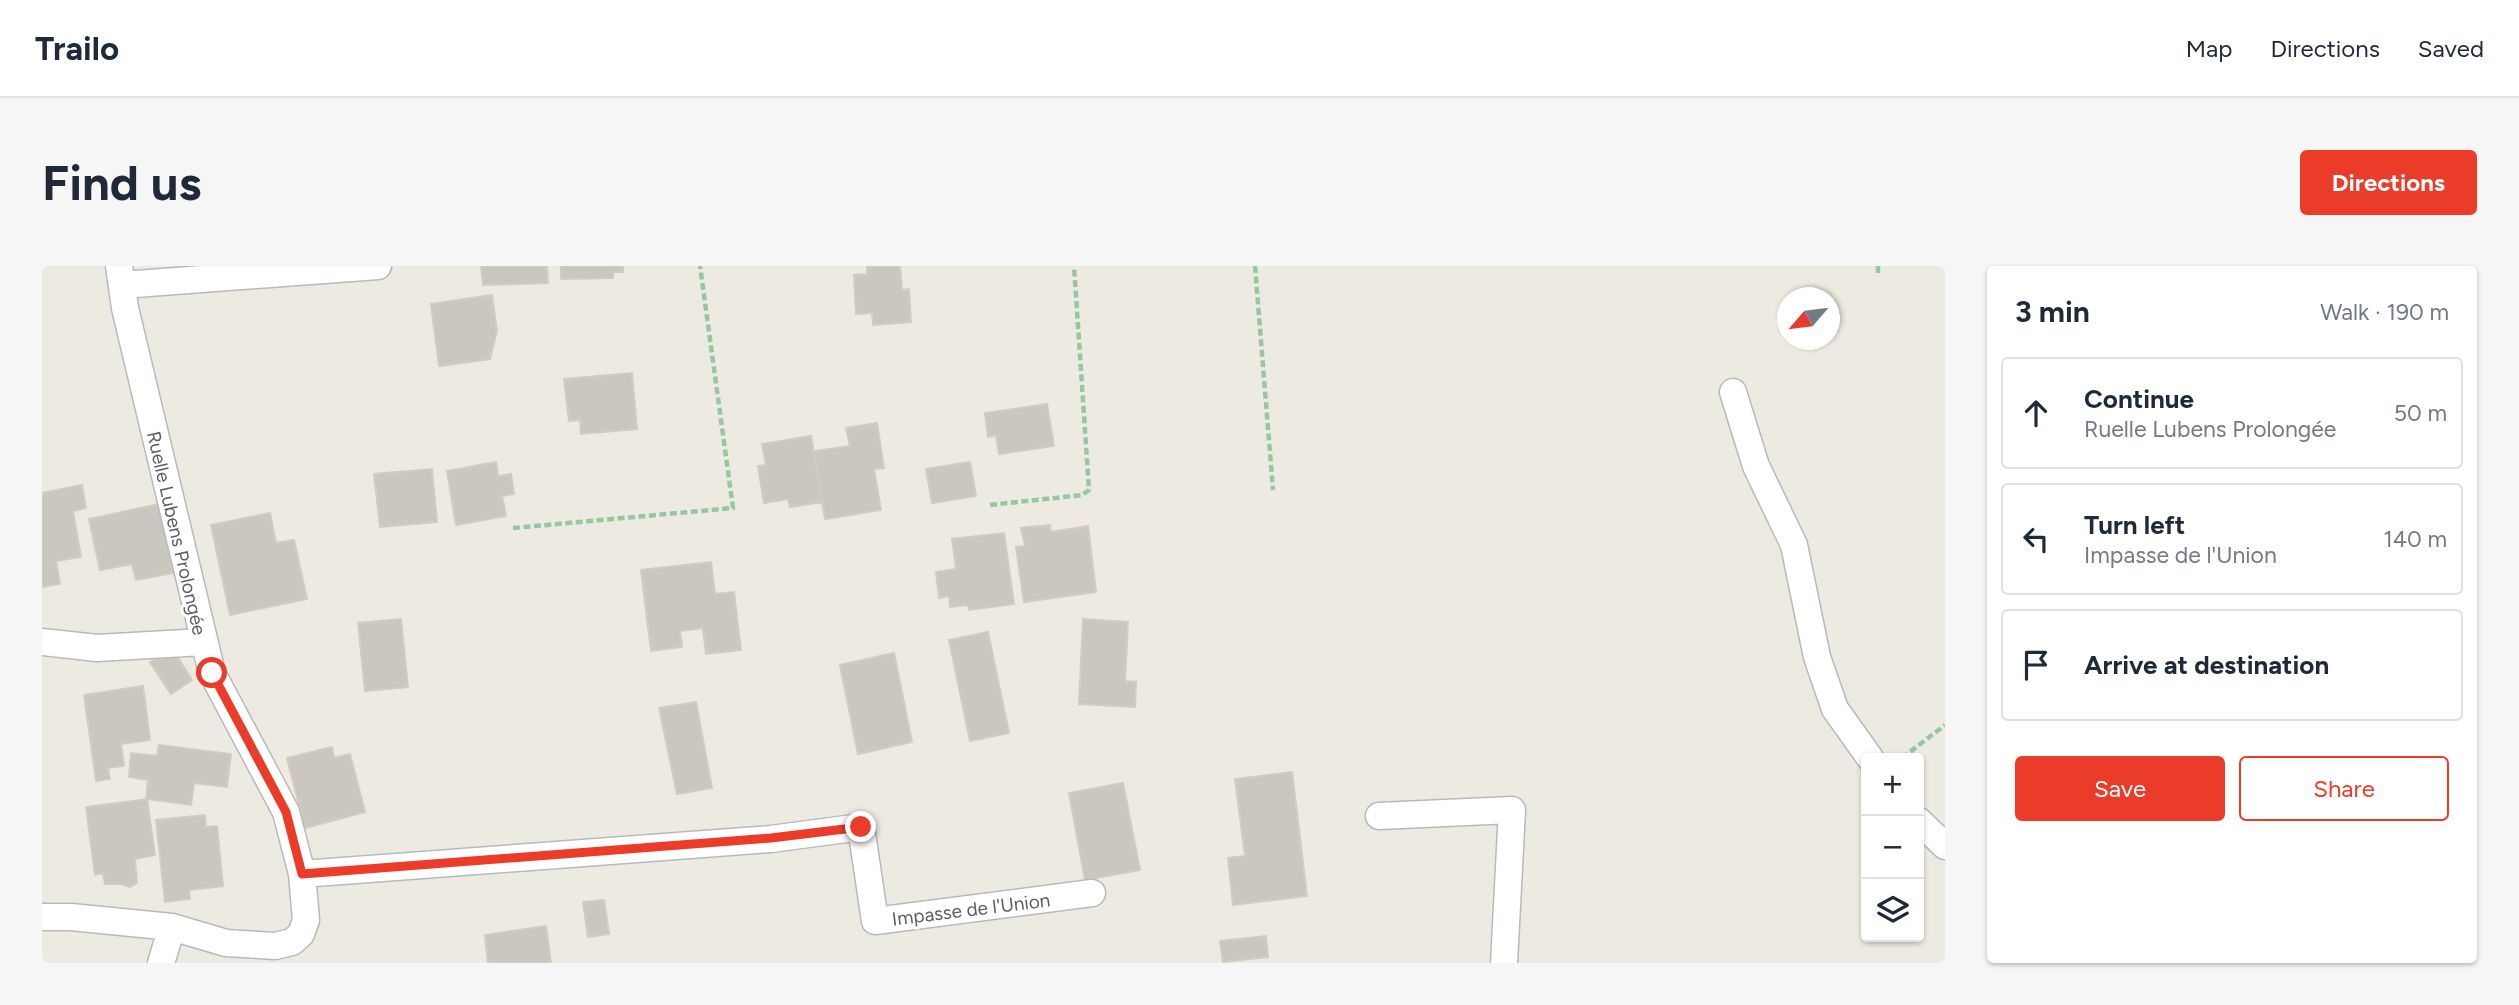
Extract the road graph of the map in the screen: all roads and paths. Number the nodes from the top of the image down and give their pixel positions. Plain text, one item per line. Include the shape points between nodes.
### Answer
1 (378, 266) edge
2 (700, 266) edge
3 (1074, 266) edge
4 (1255, 266) edge
5 (1878, 266) edge
6 (1878, 274) dead end
7 (121, 276) edge
8 (1732, 392) dead end
9 (1273, 489) dead end
10 (990, 505) dead end
11 (513, 528) dead end
12 (42, 642) edge
13 (203, 642) junction
14 (1945, 725) edge
15 (1866, 753) edge
16 (1909, 753) edge
17 (1379, 816) dead end
18 (1924, 826) edge
19 (1945, 846) edge
20 (302, 874) junction
21 (1092, 893) dead end
22 (42, 918) edge
23 (172, 927) junction
24 (161, 963) edge
25 (1504, 963) edge

1 - 7 street
2 - 11 path via 733,508
3 - 10 path via 1089,490 1082,495
4 - 9 path
5 - 6 path
7 - 13 street, Ruelle Lubens Prolongée
8 - 15 street via 1756,466 1794,545 1817,657 1835,709
12 - 13 street via 97,648
13 - 20 street, Ruelle Lubens Prolongée via 212,673 286,812
14 - 16 path
17 - 25 street via 1512,810
18 - 19 street
20 - 21 street, Impasse de l'Union via 861,827 875,921
20 - 23 street, Ruelle Lubens Prolongée via 306,920 292,942 275,946 226,943
22 - 23 street, Ruelle Lubens Prolongée
23 - 24 street

